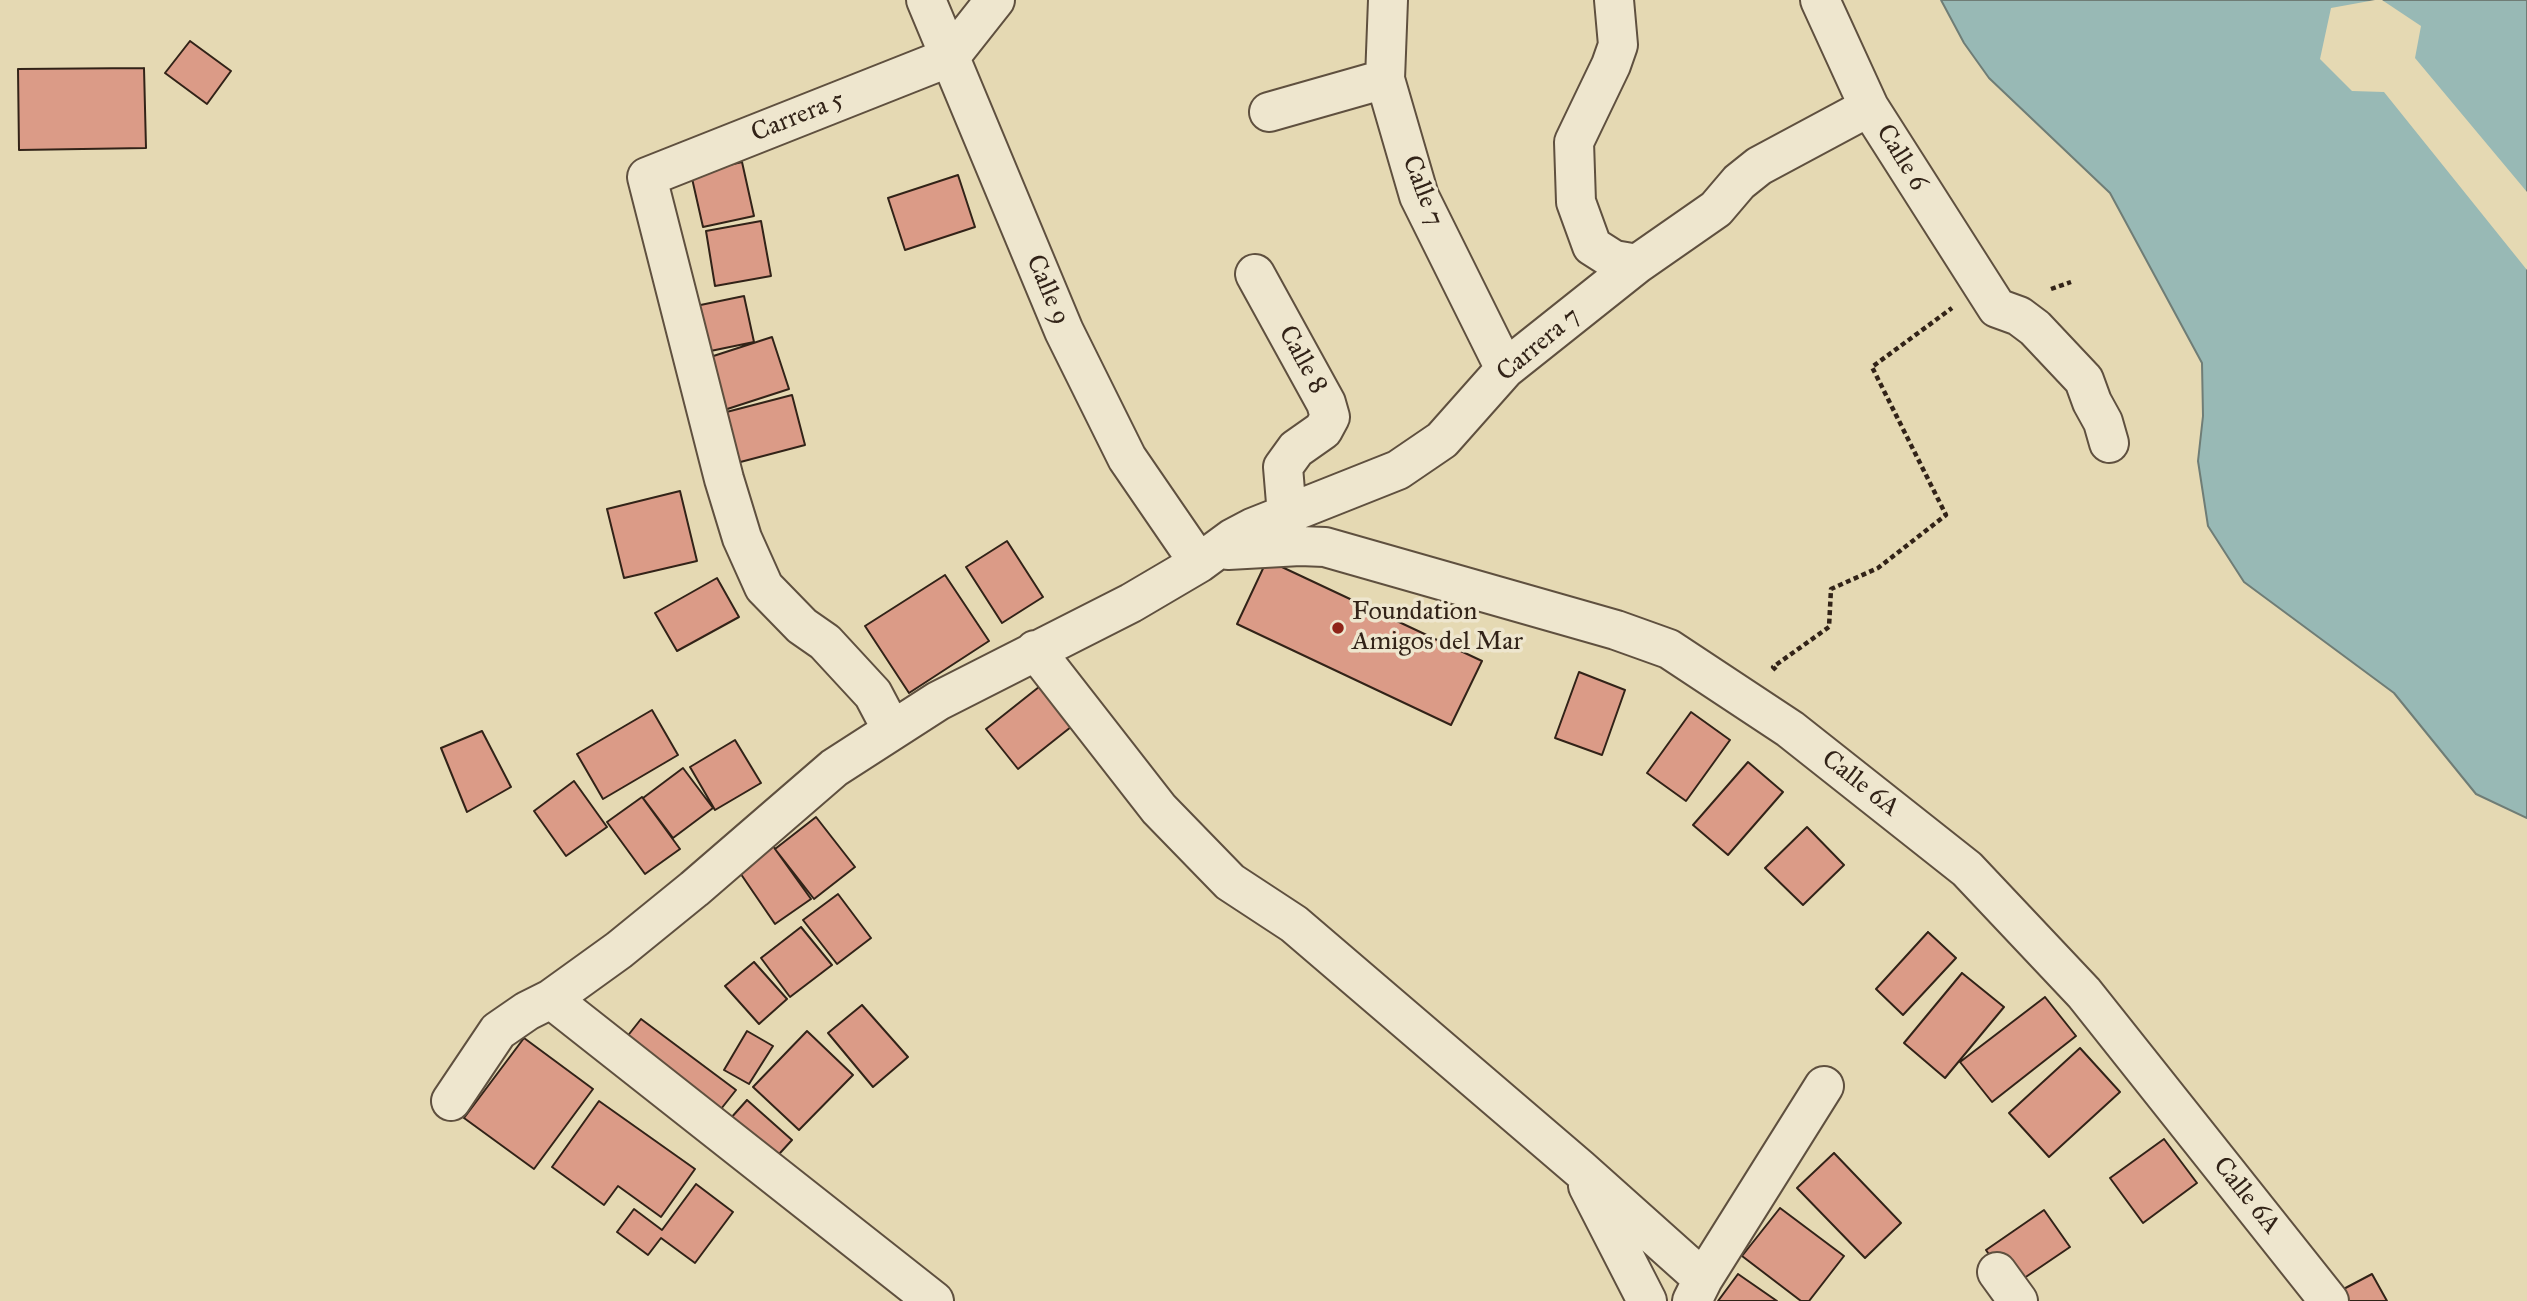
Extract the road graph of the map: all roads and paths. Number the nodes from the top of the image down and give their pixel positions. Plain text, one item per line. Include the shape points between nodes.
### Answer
1 (926, 0) edge
2 (995, 0) edge
3 (1388, 0) edge
4 (1614, 0) edge
5 (1820, 0) edge
6 (950, 57) junction
7 (1385, 79) junction
8 (1869, 107) junction
9 (1269, 112) dead end
10 (1637, 264) junction
11 (1255, 274) dead end
12 (2071, 282) dead end
13 (1997, 308) junction
14 (1505, 369) junction
15 (2109, 443) dead end
16 (1287, 515) junction
17 (1208, 557) junction
18 (1035, 650) junction
19 (1782, 677) dead end
20 (892, 730) junction
21 (551, 999) junction
22 (1824, 1086) dead end
23 (451, 1101) dead end
24 (1580, 1169) junction
25 (1697, 1290) edge
26 (934, 1301) edge
27 (1647, 1301) edge
28 (2329, 1301) edge

1 - 6 street, Calle 9
2 - 6 street
3 - 7 street, Calle 7
4 - 10 street via 1618,45 1574,142 1576,202 1592,246 1614,260
5 - 8 street, Calle 6
6 - 17 street, Calle 9 via 1064,331 1127,458
6 - 20 street, Carrera 5 via 646,177 742,538 764,587 873,694
7 - 9 street
7 - 14 street, Calle 7 via 1419,196
8 - 10 street, Carrera 7 via 1759,166 1716,209
8 - 13 street, Calle 6
10 - 14 street, Carrera 7
11 - 16 street, Calle 8 via 1330,417 1323,430 1297,449 1283,467
12 - 13 path
13 - 15 street via 2020,316 2035,328 2084,380
13 - 19 path via 1954,306 1872,368 1946,515 1878,568 1831,589 1829,627 1773,667
14 - 16 street, Carrera 7 via 1442,440 1398,470
16 - 17 street, Carrera 7 via 1233,538
17 - 18 street, Carrera 7 via 1131,603
17 - 28 street, Calle 6A via 1250,548 1325,547 1616,630 1669,649 1790,729 1967,869 2084,993
18 - 20 street, Carrera 7
18 - 24 street via 1159,809 1230,882 1294,924
20 - 21 street, Carrera 7 via 834,768 694,889
21 - 23 street, Carrera 7 via 498,1031
21 - 26 street
22 - 25 street
24 - 25 street
24 - 27 street

